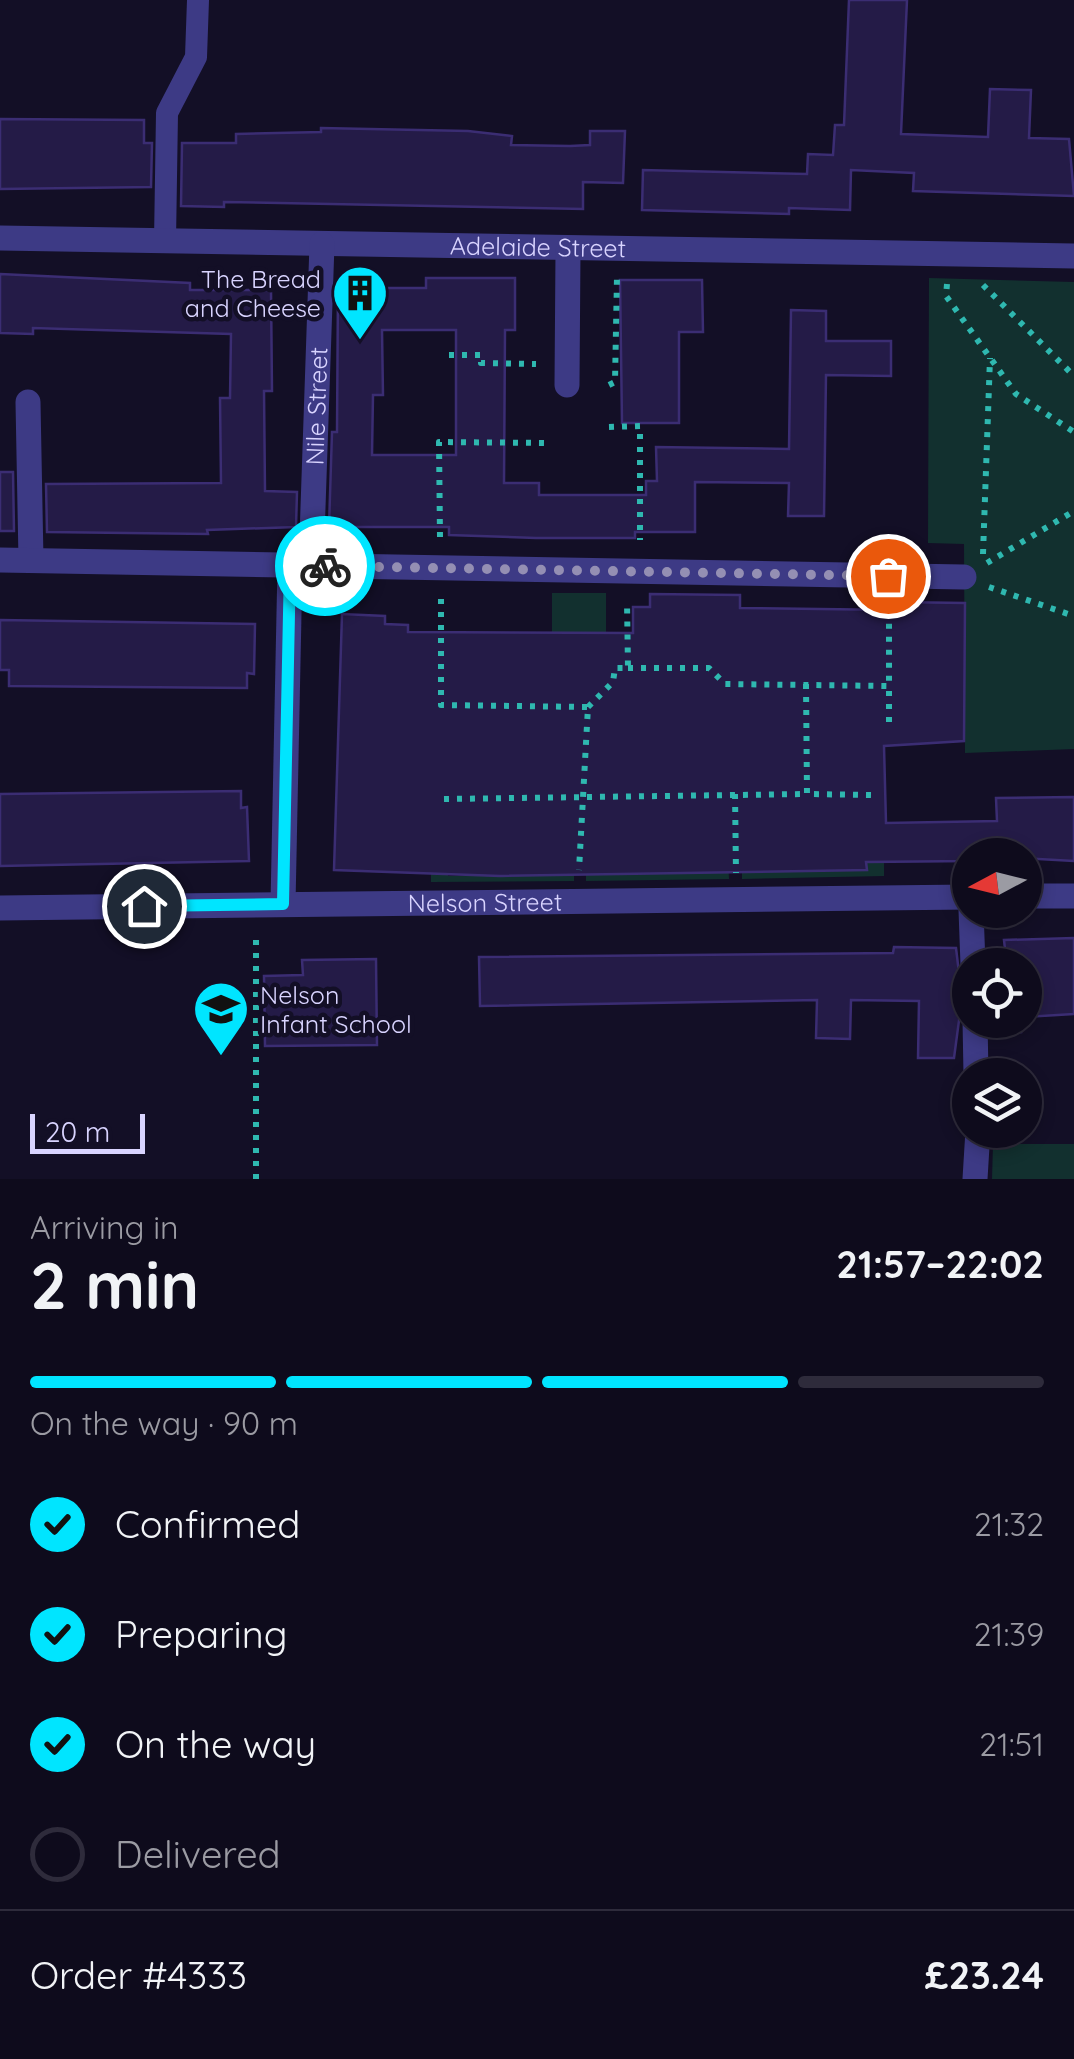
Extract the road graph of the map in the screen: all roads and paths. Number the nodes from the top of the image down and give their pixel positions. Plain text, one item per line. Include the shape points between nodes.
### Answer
1 (198, 0) edge
2 (0, 238) edge
3 (165, 242) junction
4 (322, 244) junction
5 (568, 251) junction
6 (617, 251) junction
7 (948, 253) junction
8 (1074, 256) edge
9 (449, 354) dead end
10 (990, 358) junction
11 (567, 374) joint
12 (1074, 376) edge
13 (609, 385) dead end
14 (28, 402) dead end
15 (609, 426) dead end
16 (1074, 432) edge
17 (545, 443) dead end
18 (1074, 511) edge
19 (0, 560) edge
20 (31, 560) junction
21 (301, 566) junction
22 (442, 566) junction
23 (633, 571) junction
24 (974, 571) junction
25 (888, 576) junction
26 (1074, 616) edge
27 (628, 668) junction
28 (806, 684) junction
29 (889, 686) junction
30 (588, 707) junction
31 (889, 722) dead end
32 (734, 794) junction
33 (807, 794) junction
34 (873, 795) dead end
35 (580, 798) junction
36 (444, 799) dead end
37 (1042, 896) edge
38 (1074, 896) edge
39 (952, 898) edge
40 (736, 900) junction
41 (580, 901) junction
42 (283, 904) junction
43 (255, 906) junction
44 (0, 908) edge
45 (977, 1148) edge
46 (256, 1179) edge
47 (976, 1179) edge

1 - 3 lane via 196,57 167,113
2 - 3 street, Adelaide Street
3 - 4 street, Adelaide Street
4 - 5 street, Adelaide Street
4 - 21 street, Nile Street
5 - 6 street, Adelaide Street
5 - 11 street
6 - 7 street, Adelaide Street
6 - 13 path via 616,382
7 - 8 street, Adelaide Street
7 - 10 path via 946,296
7 - 12 path
9 - 11 path
10 - 16 path via 1016,394
10 - 24 path
14 - 20 street
15 - 23 path via 640,426
17 - 22 path via 439,442
18 - 24 path
19 - 20 street
20 - 21 street
21 - 22 street
21 - 42 street, Nile Street
22 - 23 street
22 - 30 path via 441,705
23 - 25 street
23 - 27 path
24 - 25 street
24 - 26 path
25 - 29 path
27 - 28 path via 709,668 725,684
27 - 30 path via 615,668 613,682
28 - 29 path
28 - 33 path
29 - 31 path
30 - 35 path
32 - 33 path
32 - 35 path
32 - 40 path
33 - 34 path
35 - 36 path
35 - 41 path
37 - 38 street
39 - 40 street, Nelson Street
40 - 41 street, Nelson Street
41 - 42 street, Nelson Street
42 - 43 street, Nelson Street
43 - 44 street, Nelson Street
43 - 46 path
45 - 47 street

